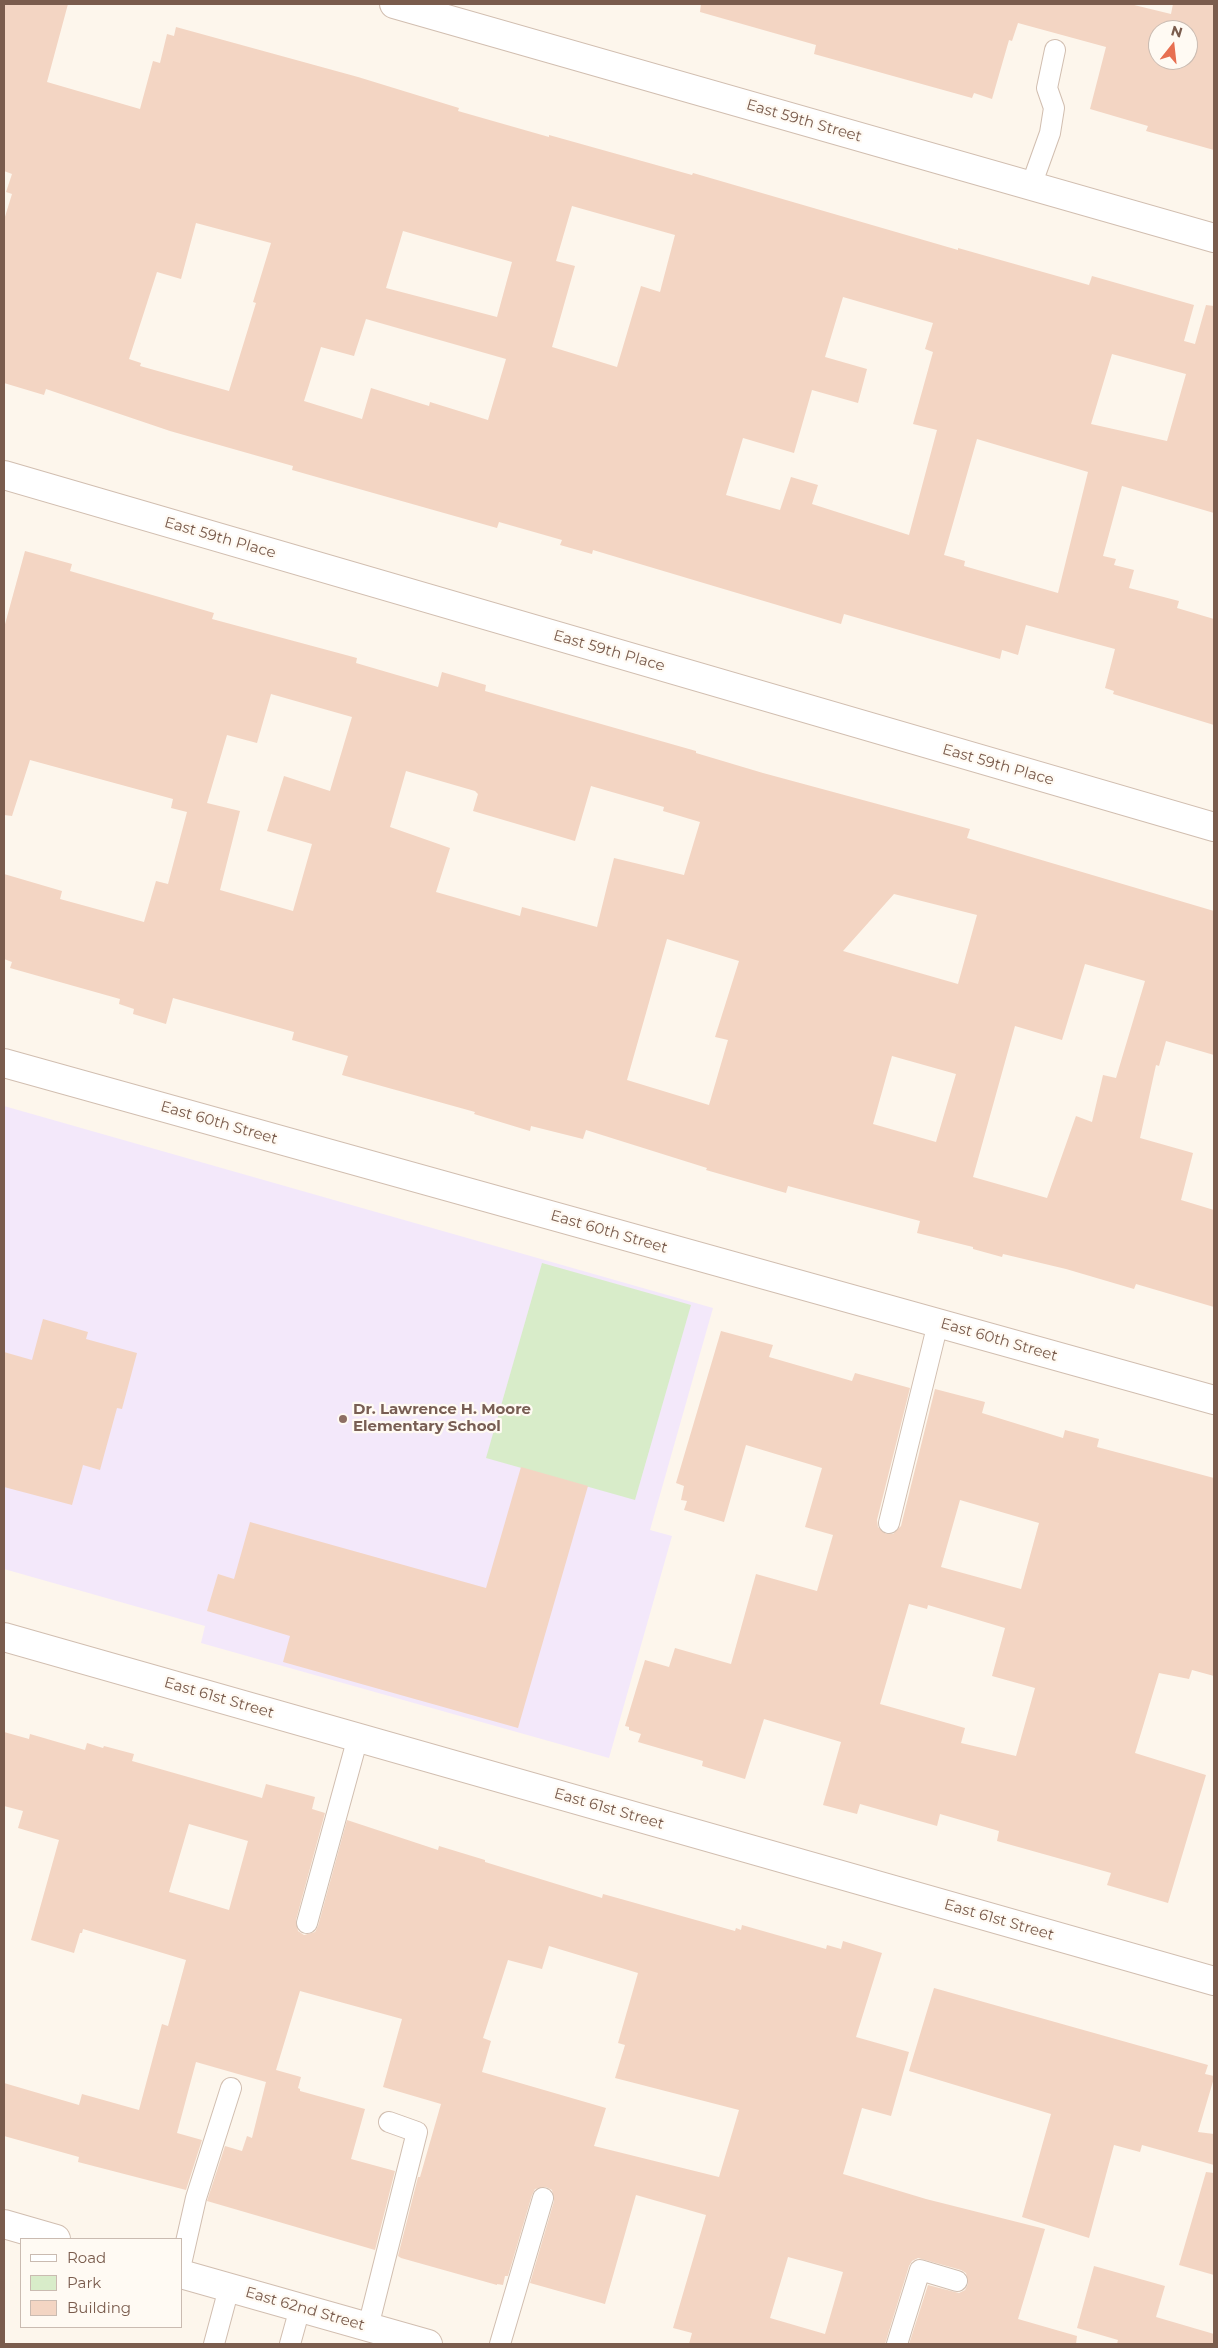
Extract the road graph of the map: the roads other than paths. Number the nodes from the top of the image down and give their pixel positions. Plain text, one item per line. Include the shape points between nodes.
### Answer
1 (394, 4) edge
2 (1056, 50) dead end
3 (1031, 186) junction
4 (1214, 238) edge
5 (4, 475) edge
6 (1214, 828) edge
7 (4, 1063) edge
8 (938, 1323) junction
9 (1214, 1400) edge
10 (889, 1523) dead end
11 (4, 1637) edge
12 (358, 1737) junction
13 (307, 1923) dead end
14 (1214, 1981) edge
15 (231, 2088) dead end
16 (389, 2122) dead end
17 (543, 2198) dead end
18 (4, 2224) edge
19 (53, 2238) edge
20 (182, 2260) edge
21 (182, 2274) edge
22 (957, 2281) dead end
23 (229, 2288) junction
24 (300, 2308) junction
25 (368, 2327) junction
26 (214, 2344) edge
27 (290, 2344) edge
28 (428, 2344) edge
29 (500, 2344) edge
30 (897, 2344) edge

1 - 3 street, East 59th Street
2 - 3 lane via 1046,88 1054,108 1050,133
3 - 4 street, East 59th Street
5 - 6 street, East 59th Place
7 - 8 street, East 60th Street
8 - 9 street, East 60th Street
8 - 10 lane
11 - 12 street, East 61st Street
12 - 13 lane
12 - 14 street, East 61st Street
15 - 20 lane via 196,2198
16 - 25 lane via 417,2132
17 - 29 lane
18 - 19 street
21 - 23 street, East 62nd Street
22 - 30 lane via 920,2270
23 - 24 street, East 62nd Street
23 - 26 lane
24 - 25 street, East 62nd Street
24 - 27 lane
25 - 28 street, East 62nd Street

